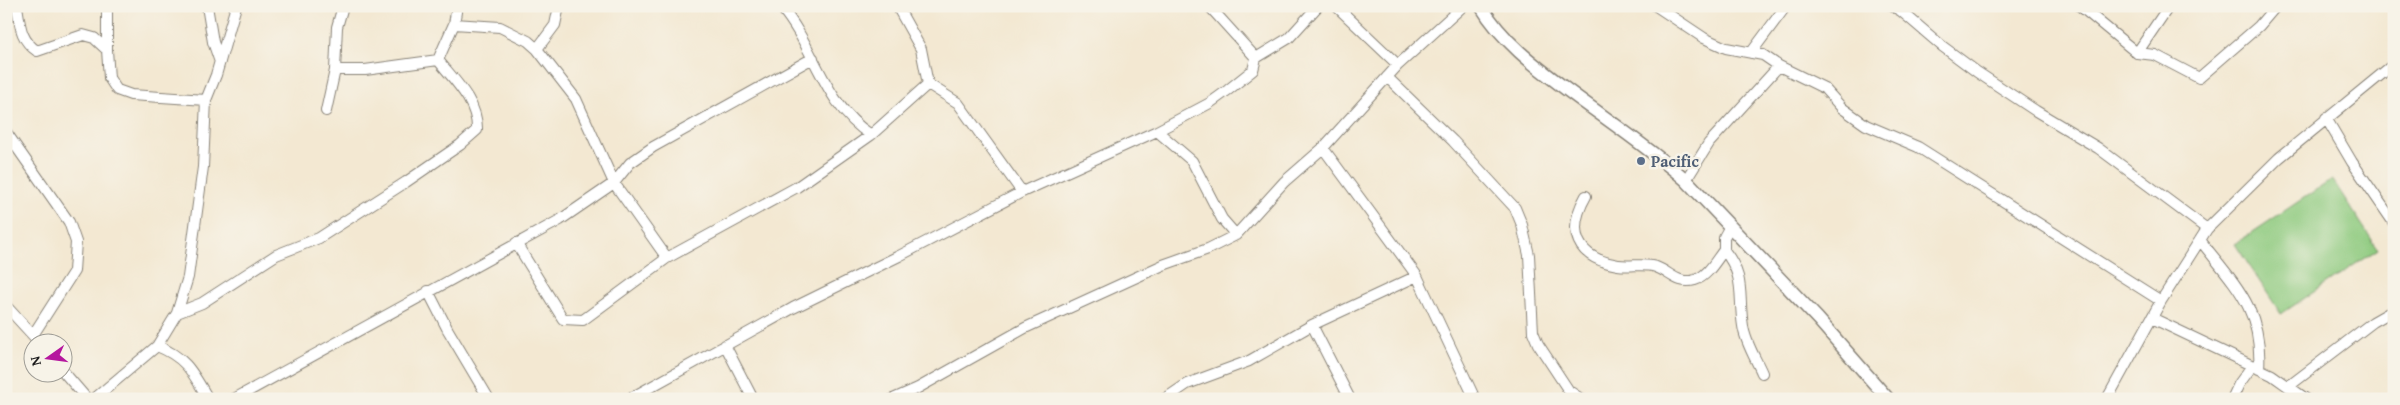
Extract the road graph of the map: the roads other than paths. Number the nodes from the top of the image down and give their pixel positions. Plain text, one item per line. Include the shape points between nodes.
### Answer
1 (17, 6) edge
2 (107, 6) edge
3 (207, 6) edge
4 (236, 6) edge
5 (343, 6) edge
6 (457, 6) edge
7 (559, 6) edge
8 (780, 6) edge
9 (897, 6) edge
10 (1209, 6) edge
11 (1318, 6) edge
12 (1336, 6) edge
13 (1463, 6) edge
14 (1481, 6) edge
15 (1656, 6) edge
16 (1786, 6) edge
17 (2080, 6) edge
18 (2169, 6) edge
19 (2276, 6) edge
20 (1899, 8) edge
21 (454, 24) junction
22 (537, 49) junction
23 (107, 50) junction
24 (1751, 53) junction
25 (2137, 53) junction
26 (813, 58) junction
27 (1256, 58) junction
28 (438, 60) junction
29 (220, 62) junction
30 (2394, 64) edge
31 (1398, 65) junction
32 (1780, 66) junction
33 (335, 70) junction
34 (1387, 77) junction
35 (928, 84) junction
36 (206, 100) junction
37 (326, 111) dead end
38 (2326, 118) junction
39 (1157, 130) junction
40 (6, 132) edge
41 (871, 135) junction
42 (1324, 148) junction
43 (1686, 180) junction
44 (614, 183) junction
45 (1022, 192) junction
46 (1586, 196) dead end
47 (2394, 223) edge
48 (1730, 226) junction
49 (2207, 229) junction
50 (1236, 235) junction
51 (2200, 240) junction
52 (516, 243) junction
53 (1724, 250) junction
54 (667, 258) junction
55 (1417, 276) junction
56 (428, 291) junction
57 (2161, 301) junction
58 (6, 306) edge
59 (2394, 310) edge
60 (177, 313) junction
61 (2152, 318) junction
62 (1312, 325) junction
63 (30, 332) edge
64 (40, 332) edge
65 (725, 345) junction
66 (157, 346) junction
67 (2256, 368) junction
68 (1762, 373) dead end
69 (72, 382) edge
70 (2289, 386) junction
71 (87, 399) edge
72 (94, 399) edge
73 (212, 399) edge
74 (234, 399) edge
75 (489, 399) edge
76 (629, 399) edge
77 (753, 399) edge
78 (893, 399) edge
79 (1165, 399) edge
80 (1350, 399) edge
81 (1475, 399) edge
82 (1581, 399) edge
83 (1888, 399) edge
84 (2107, 399) edge
85 (2232, 399) edge
86 (2306, 399) edge

1 - 23 street via 22,36 37,51 84,36 94,38
2 - 23 street
3 - 29 street
4 - 29 street
5 - 33 street via 337,27
6 - 21 street
7 - 22 street via 555,25
8 - 26 street via 792,20
9 - 35 street via 921,49
10 - 27 street
11 - 27 street via 1289,38
12 - 31 street
13 - 31 street
14 - 43 main road via 1504,36 1534,65
15 - 24 street via 1704,38 1726,48
16 - 24 street
17 - 25 street
18 - 25 street
19 - 25 street via 2259,26 2199,78 2155,55
20 - 49 street via 1977,72 2098,148
21 - 22 street via 500,27
21 - 28 street
22 - 44 street via 576,99
23 - 36 street via 109,78 117,90 131,95
24 - 32 street via 1763,55
26 - 41 street via 820,76 842,110
26 - 44 street via 653,147 630,163
27 - 39 street via 1253,70 1228,90
28 - 33 street via 365,70
28 - 60 street via 469,100 477,118 477,130 406,182 319,238 276,255 202,303
29 - 36 street
30 - 38 street
31 - 34 street
32 - 43 street via 1709,143
32 - 57 street via 1824,88 1842,108 1866,125 1918,147
33 - 37 street
34 - 42 street
34 - 82 street via 1515,208 1529,255 1533,332 1569,392
35 - 41 street
35 - 45 street via 958,103
36 - 60 street via 202,176 188,277
38 - 47 street
38 - 49 street via 2279,158
39 - 45 street
39 - 50 street via 1192,161 1222,219
40 - 64 street via 69,222 76,242 74,271
41 - 54 street via 797,187
42 - 50 street via 1284,182
42 - 55 street
43 - 48 main road
44 - 52 street via 560,220
44 - 54 street
45 - 65 street
46 - 53 street via 1577,210 1575,231 1589,256 1617,265 1656,267 1672,278 1692,281 1701,278
48 - 53 street via 1724,237
48 - 83 main road
49 - 51 street
50 - 78 street via 1025,328
51 - 57 street
51 - 67 street via 2251,310 2261,348
52 - 54 street via 563,320 583,320
52 - 56 street
53 - 68 street via 1739,274 1743,328
55 - 62 street
55 - 81 street
56 - 74 street
56 - 75 street
57 - 61 street
58 - 63 street
59 - 70 street via 2373,322
60 - 66 street
61 - 67 street
61 - 84 street
62 - 79 street via 1249,361 1187,384
62 - 80 street
65 - 76 street
65 - 77 street
66 - 72 street
66 - 73 street via 174,353 188,365 207,397
67 - 70 street
67 - 85 street via 2239,384
69 - 71 street
70 - 86 street

